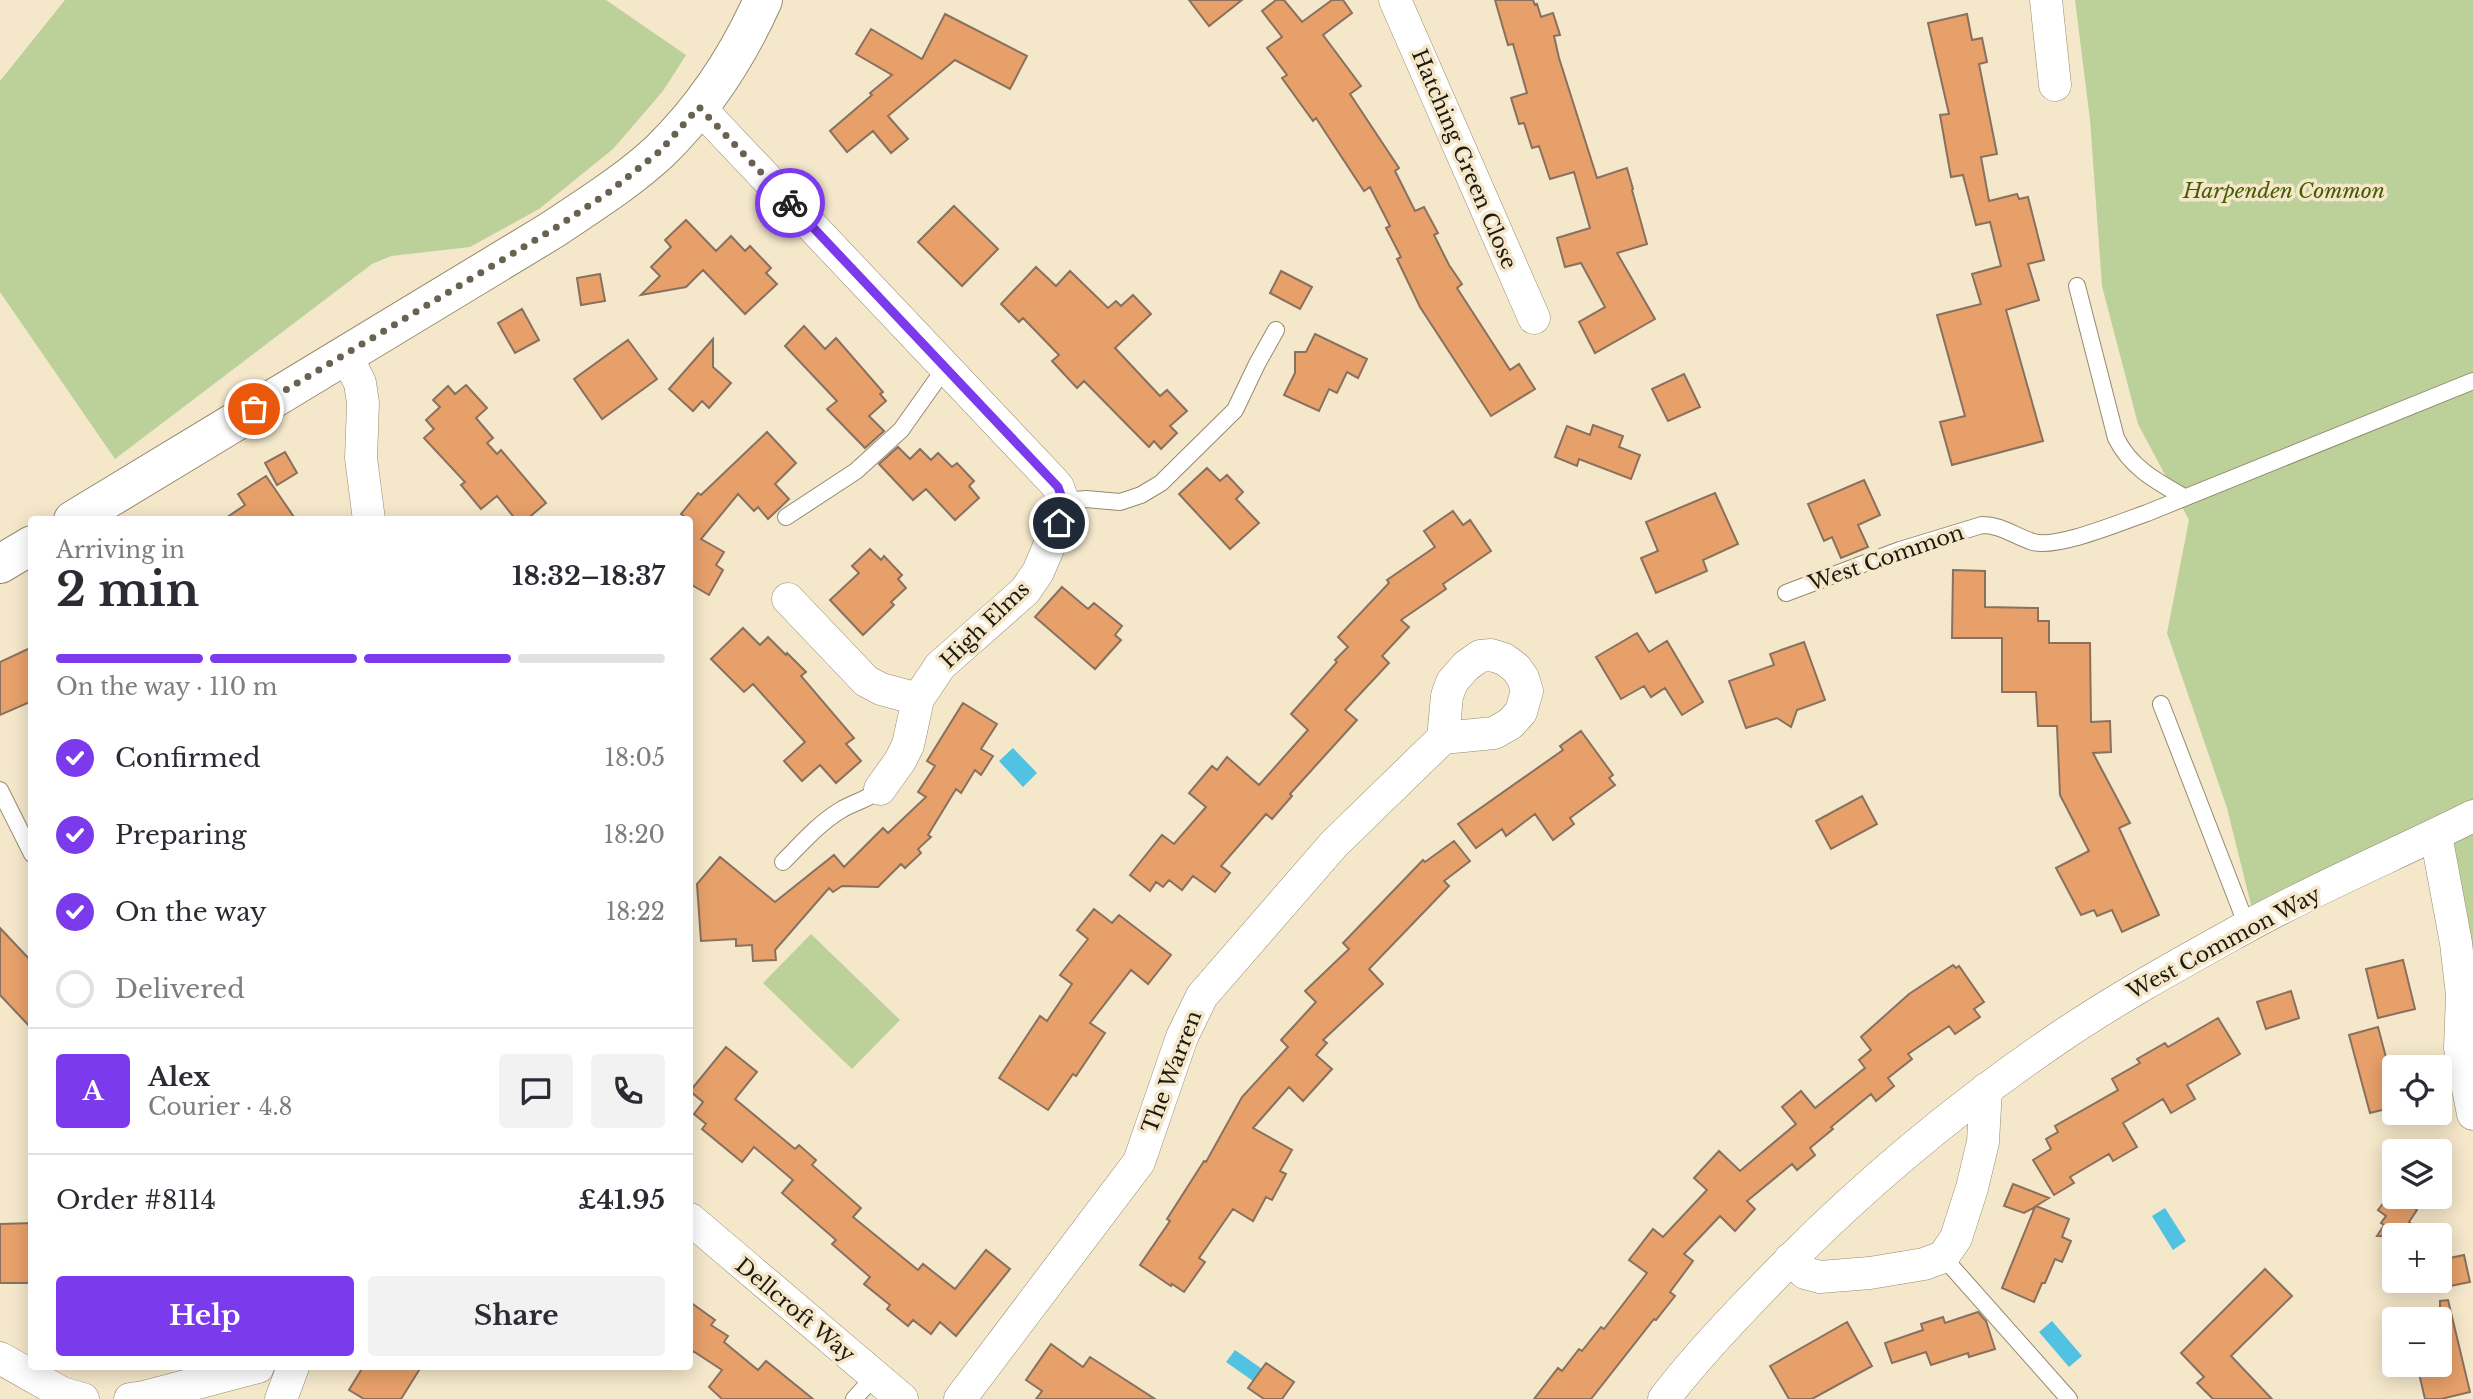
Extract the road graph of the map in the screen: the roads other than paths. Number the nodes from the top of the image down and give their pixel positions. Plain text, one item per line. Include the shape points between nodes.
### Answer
1 (762, 0) edge
2 (1395, 0) edge
3 (2046, 0) edge
4 (2055, 85) dead end
5 (699, 107) junction
6 (2077, 286) dead end
7 (1534, 318) dead end
8 (1276, 330) dead end
9 (345, 353) junction
10 (945, 368) junction
11 (2473, 381) edge
12 (2184, 497) junction
13 (1063, 501) junction
14 (80, 516) edge
15 (368, 516) edge
16 (786, 517) dead end
17 (28, 547) edge
18 (0, 564) edge
19 (1786, 593) dead end
20 (788, 599) dead end
21 (918, 699) junction
22 (2161, 704) dead end
23 (1443, 737) dead end
24 (880, 789) joint
25 (0, 790) edge
26 (2473, 816) edge
27 (2436, 835) junction
28 (28, 845) edge
29 (783, 862) dead end
30 (2247, 926) junction
31 (1986, 1089) junction
32 (2473, 1114) edge
33 (693, 1222) edge
34 (1943, 1257) junction
35 (1790, 1259) junction
36 (0, 1358) edge
37 (247, 1370) edge
38 (288, 1370) edge
39 (864, 1388) edge
40 (83, 1399) edge
41 (130, 1399) edge
42 (281, 1399) edge
43 (902, 1399) edge
44 (960, 1399) edge
45 (1664, 1399) edge
46 (2069, 1399) edge

1 - 5 main road via 729,66
2 - 7 street, Hatching Green Close
3 - 4 street
5 - 9 main road via 660,151 609,192
5 - 10 street
6 - 12 lane via 2116,438 2125,455 2145,474
8 - 13 lane via 1235,410 1161,483 1120,502
9 - 14 main road
9 - 15 street via 360,383 361,458
10 - 13 street via 1058,487
10 - 16 lane via 901,430 856,471
11 - 12 lane, West Common
12 - 19 lane, West Common via 2048,544 1982,525
13 - 21 street, High Elms via 1049,550 1026,591 940,666
17 - 18 main road
20 - 21 street via 866,681
21 - 24 street, High Elms via 908,745
22 - 30 lane
23 - 44 street, The Warren via 1335,844 1202,996 1182,1037 1139,1161
24 - 29 lane via 823,823
25 - 28 lane
26 - 27 street, West Common Way
27 - 30 street, West Common Way
27 - 32 street via 2456,943 2462,995 2460,1048
30 - 31 street, West Common Way via 2129,993
31 - 34 street via 1983,1142 1972,1188 1956,1238
31 - 35 street, West Common Way via 1882,1174
33 - 39 street, Dellcroft Way
34 - 35 street via 1924,1265 1820,1277 1805,1273
34 - 46 lane
35 - 45 street, West Common Way
36 - 40 street via 62,1393
37 - 41 street
38 - 42 street
39 - 43 street, Dellcroft Way

